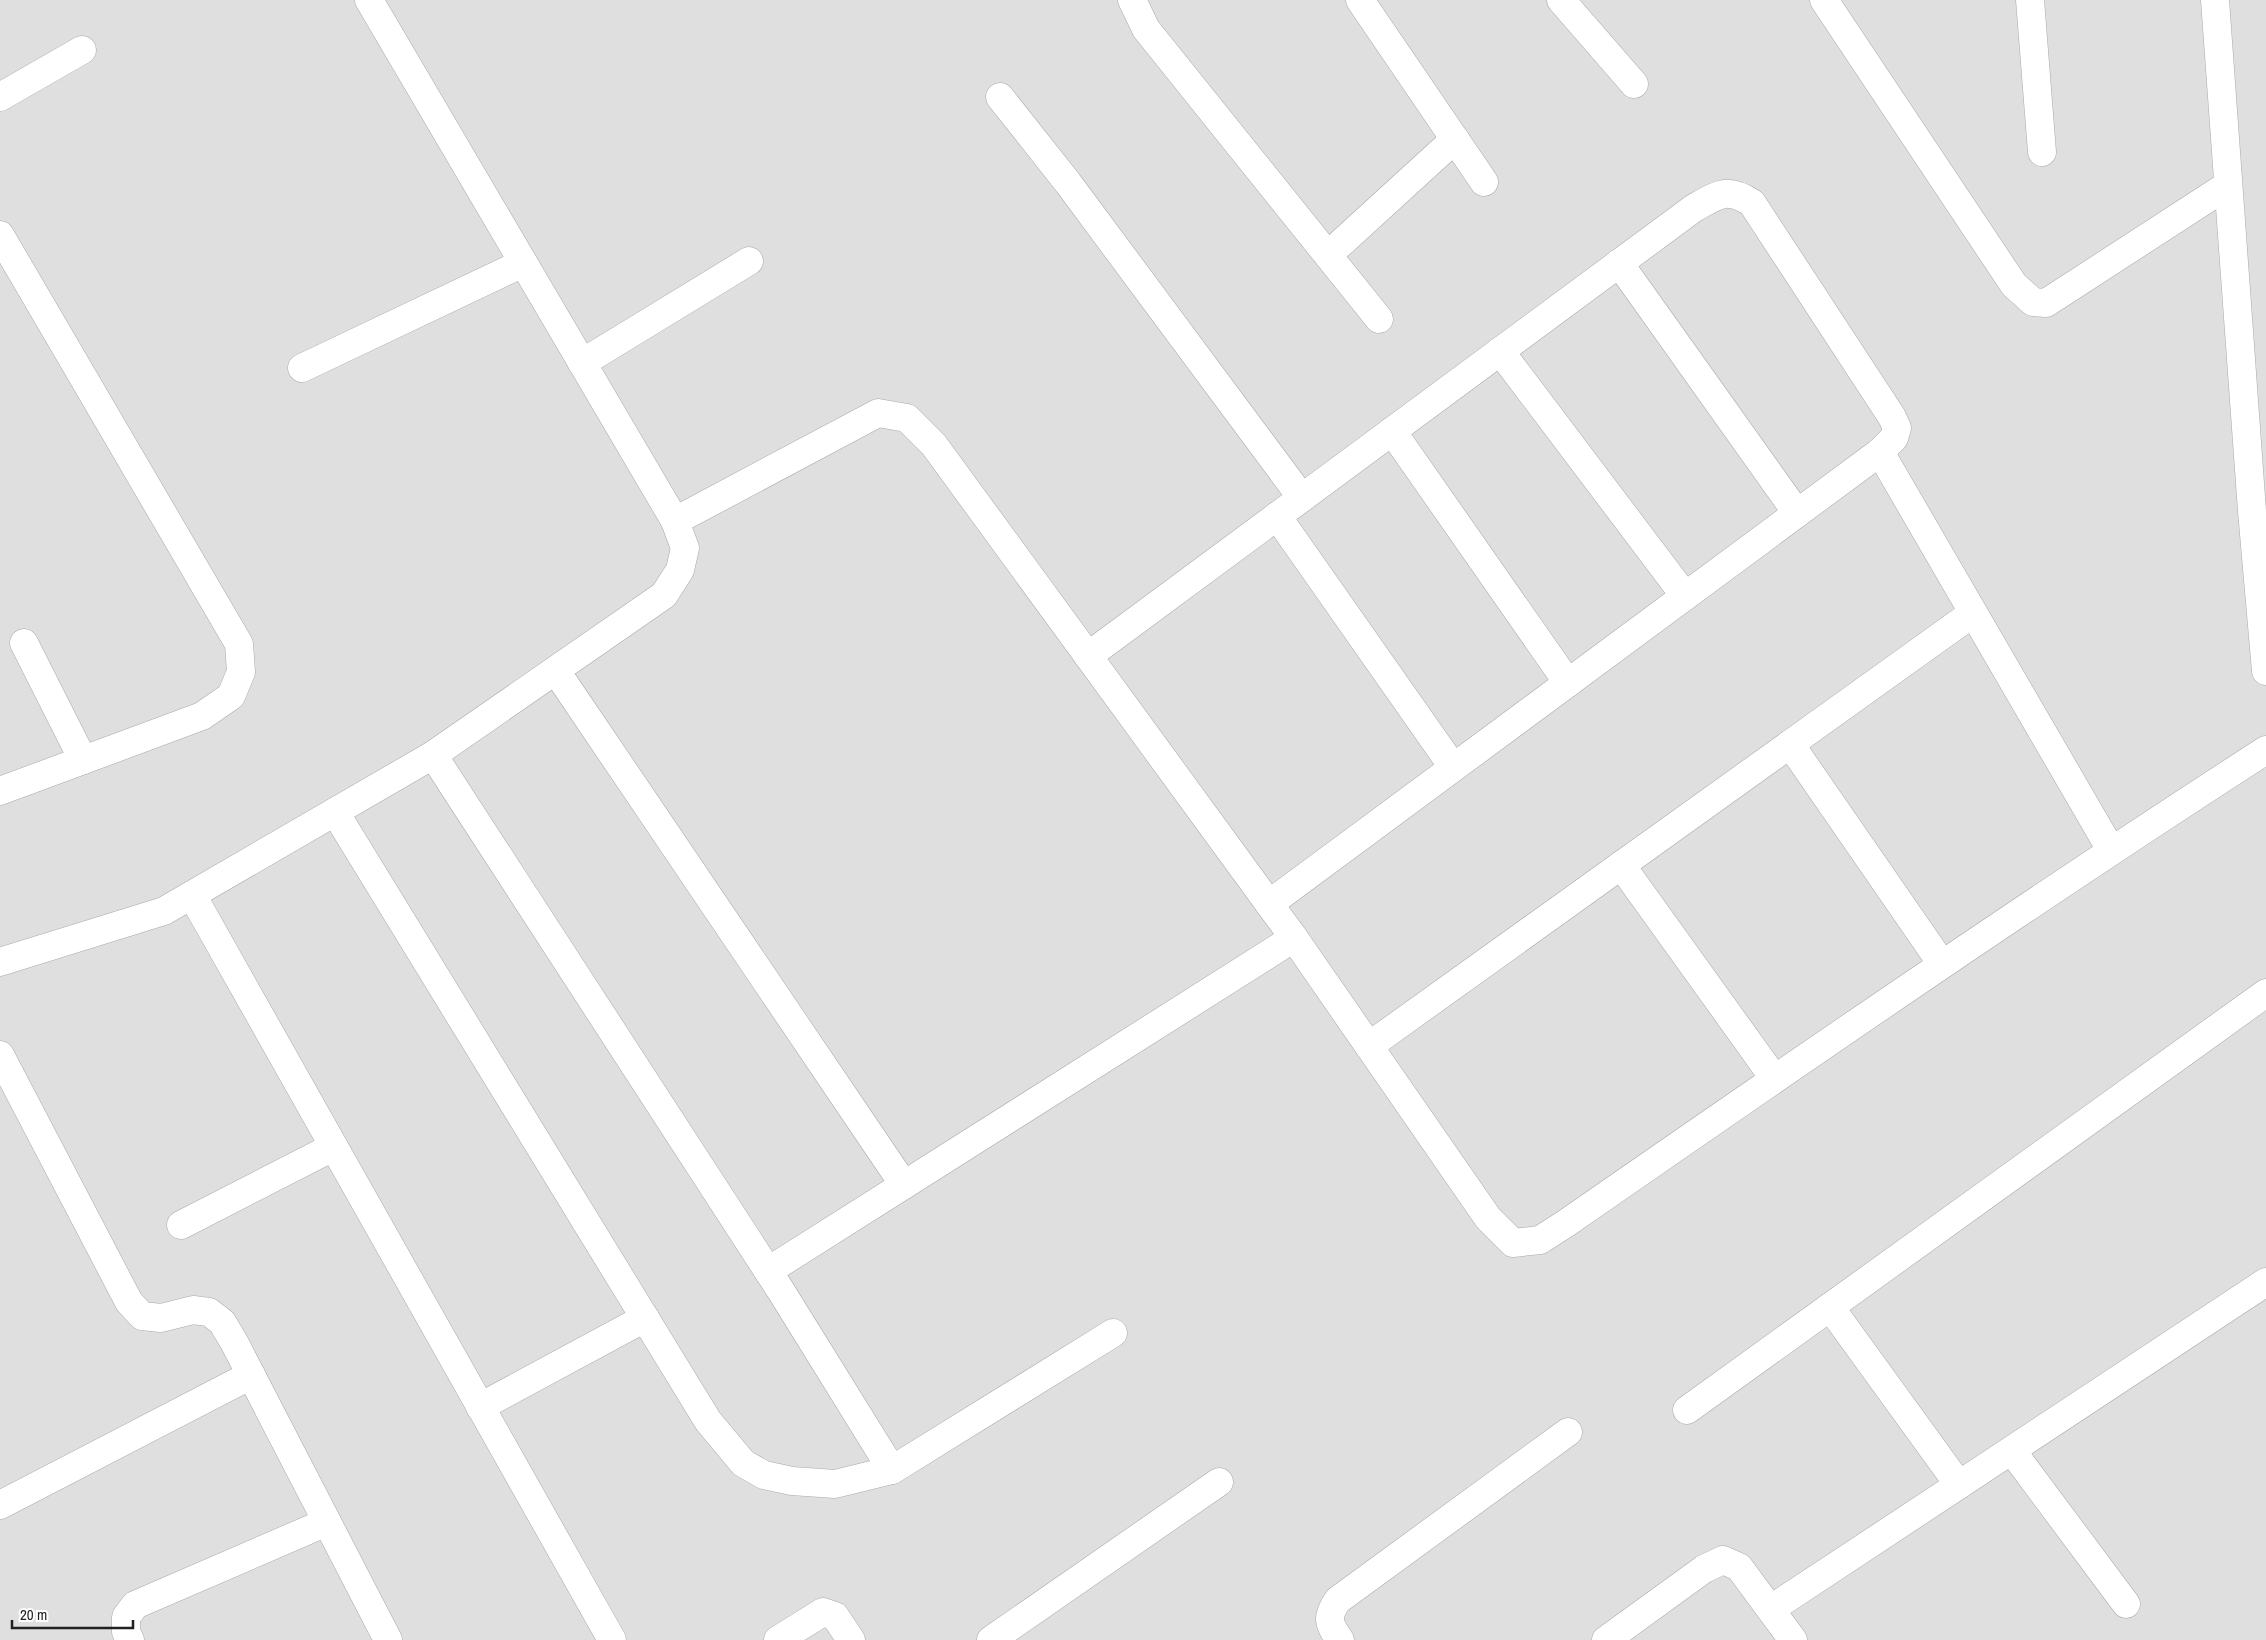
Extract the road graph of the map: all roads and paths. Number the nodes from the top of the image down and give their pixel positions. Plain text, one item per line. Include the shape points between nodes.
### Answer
1 (369, 0) edge
2 (1132, 0) edge
3 (1360, 0) edge
4 (1561, 0) edge
5 (1824, 0) edge
6 (2030, 0) edge
7 (2215, 0) edge
8 (82, 50) dead end
9 (1634, 84) dead end
10 (0, 97) edge
11 (1000, 97) dead end
12 (1455, 139) junction
13 (2042, 152) dead end
14 (1484, 182) dead end
15 (2228, 185) junction
16 (0, 235) edge
17 (1328, 255) junction
18 (749, 261) dead end
19 (523, 263) junction
20 (1619, 263) junction
21 (1379, 319) dead end
22 (1500, 351) junction
23 (582, 363) junction
24 (302, 368) dead end
25 (1392, 431) junction
26 (1880, 452) junction
27 (1302, 498) junction
28 (1797, 513) junction
29 (1277, 516) junction
30 (675, 521) junction
31 (1685, 596) junction
32 (1973, 613) junction
33 (24, 643) dead end
34 (1088, 656) junction
35 (556, 671) junction
36 (2266, 671) edge
37 (1568, 683) junction
38 (1790, 744) junction
39 (2266, 750) edge
40 (432, 755) junction
41 (82, 760) junction
42 (1453, 767) junction
43 (0, 791) edge
44 (335, 812) junction
45 (2111, 850) junction
46 (1621, 865) junction
47 (192, 895) junction
48 (1269, 904) junction
49 (1294, 938) junction
50 (0, 962) edge
51 (1942, 964) junction
52 (2266, 993) edge
53 (1368, 1046) junction
54 (0, 1055) edge
55 (1774, 1078) junction
56 (333, 1147) junction
57 (904, 1185) junction
58 (181, 1225) dead end
59 (768, 1271) junction
60 (2266, 1282) edge
61 (1830, 1307) junction
62 (645, 1318) junction
63 (1113, 1333) dead end
64 (251, 1375) junction
65 (480, 1407) junction
66 (1687, 1410) dead end
67 (1568, 1432) dead end
68 (2012, 1450) junction
69 (892, 1470) junction
70 (1219, 1482) dead end
71 (1959, 1485) junction
72 (0, 1505) edge
73 (327, 1522) junction
74 (2126, 1604) dead end
75 (1772, 1609) junction
76 (130, 1640) edge
77 (388, 1640) edge
78 (612, 1640) edge
79 (778, 1640) edge
80 (851, 1640) edge
81 (991, 1640) edge
82 (1340, 1640) edge
83 (1606, 1640) edge
84 (1793, 1640) edge

1 - 19 street
2 - 17 street via 1146,29
3 - 12 street
4 - 9 street
5 - 15 street via 2014,285 2033,302 2046,303
6 - 13 street
7 - 15 street
8 - 10 street
11 - 27 street via 1068,183
12 - 14 street
12 - 17 street
15 - 36 street
16 - 41 street via 239,644 241,672 232,696 202,716
17 - 21 street
18 - 23 street
19 - 23 street
19 - 24 street
20 - 22 street
20 - 26 street via 1694,208 1718,195 1737,193 1752,203 1892,417 1897,428 1894,438
20 - 28 street
22 - 25 street
22 - 31 street
23 - 30 street
25 - 27 street
25 - 37 street
26 - 28 street
26 - 32 street
27 - 29 street
28 - 31 street
29 - 34 street
29 - 42 street
30 - 34 street via 878,413 907,418 934,445
30 - 35 street via 685,548 680,570 664,595
31 - 37 street
32 - 38 street
32 - 45 street
33 - 41 street
34 - 48 street
35 - 40 street
35 - 57 street
37 - 42 street
38 - 46 street
38 - 51 street
39 - 45 street
40 - 44 street
40 - 59 street
41 - 43 street
42 - 48 street
44 - 47 street
44 - 62 street
45 - 51 street
46 - 53 street
46 - 55 street
47 - 50 street via 164,911
47 - 56 street
48 - 49 street
49 - 53 street
49 - 57 street
51 - 55 street
52 - 61 street
53 - 55 street via 1488,1218 1513,1243 1540,1240 1557,1230
54 - 64 street via 129,1302 142,1316 160,1318 193,1310 209,1312 222,1322
56 - 58 street
56 - 65 street
57 - 59 street
59 - 69 street
60 - 68 street
61 - 66 street
61 - 71 street
62 - 65 street
62 - 69 street via 708,1421 744,1463 764,1475 835,1484
63 - 69 street
64 - 72 street
64 - 73 street
65 - 78 street
67 - 82 street via 1338,1600 1329,1619
68 - 71 street
68 - 74 street
70 - 81 street
71 - 75 street
73 - 76 street via 135,1605 126,1617 126,1632
73 - 77 street
75 - 83 street via 1739,1567 1723,1560 1704,1569
75 - 84 street
79 - 80 street via 823,1612 835,1616

